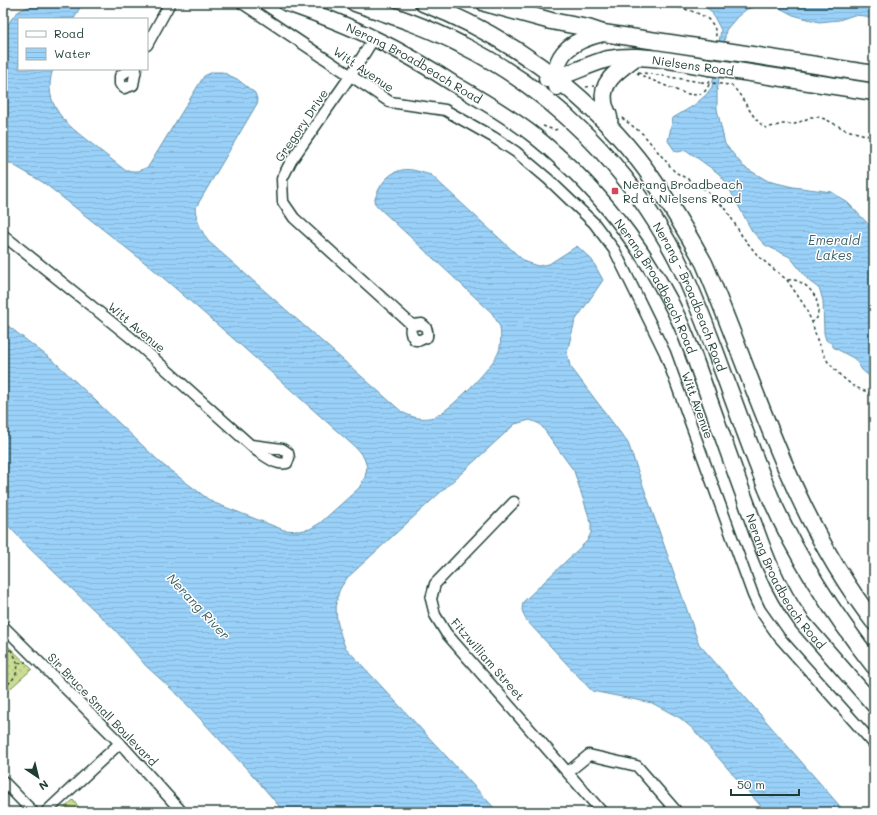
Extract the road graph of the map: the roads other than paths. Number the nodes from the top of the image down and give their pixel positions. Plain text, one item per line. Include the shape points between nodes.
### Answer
1 (170, 3) edge
2 (242, 3) edge
3 (286, 3) edge
4 (355, 3) edge
5 (423, 3) edge
6 (485, 3) edge
7 (603, 33) junction
8 (374, 38) junction
9 (148, 43) edge
10 (636, 57) junction
11 (129, 70) edge
12 (136, 70) edge
13 (874, 74) edge
14 (351, 75) junction
15 (515, 75) junction
16 (556, 78) junction
17 (874, 92) edge
18 (562, 112) junction
19 (616, 122) junction
20 (3, 235) edge
21 (412, 325) dead end
22 (251, 444) dead end
23 (514, 502) dead end
24 (874, 622) edge
25 (3, 626) edge
26 (874, 666) edge
27 (874, 705) edge
28 (120, 743) junction
29 (874, 744) edge
30 (568, 772) junction
31 (3, 781) edge
32 (33, 812) edge
33 (46, 812) edge
34 (182, 812) edge
35 (602, 812) edge
36 (677, 812) edge

1 - 9 street
2 - 14 street, Witt Avenue
3 - 8 street, Nerang Broadbeach Road
4 - 15 main road, Nerang - Broadbeach Road via 434,31
5 - 16 main road, Nerang - Broadbeach Road via 460,19 506,44
6 - 7 main road, Nielsens Road
7 - 13 main road, Nielsens Road via 718,47
7 - 16 main road via 580,40 568,49 559,61
8 - 14 street, Gregory Drive
8 - 27 street, Nerang Broadbeach Road via 492,106 535,136 574,171 625,229 658,280 691,350 775,580 802,622
10 - 16 main road, Nielsens Road via 609,59
10 - 17 main road, Nielsens Road via 715,72
10 - 19 main road via 615,72 607,83 603,96 604,103 609,116
11 - 12 street via 120,76 120,84 124,88 133,85
14 - 21 street, Gregory Drive via 290,161 282,179 282,202 294,218
14 - 29 street, Witt Avenue via 390,102 445,110 493,136 548,179 605,237 615,251 665,353 760,610 779,637
15 - 16 main road, Nielsens Road
15 - 18 main road, Nerang - Broadbeach Road
16 - 18 main road
16 - 19 main road, Nerang - Broadbeach Road
18 - 26 main road, Nerang - Broadbeach Road via 625,179 674,253 702,315 745,434 782,523 821,594
19 - 24 main road, Nerang - Broadbeach Road via 704,263 803,505 833,562
20 - 22 street, Witt Avenue via 130,337
23 - 30 street, Fitzwilliam Street via 434,584 431,599 446,633
25 - 28 street, Sir Bruce Small Boulevard
28 - 33 street
28 - 34 street, Sir Bruce Small Boulevard
30 - 35 street, Fitzwilliam Street
30 - 36 street via 589,755 637,766
31 - 32 street

